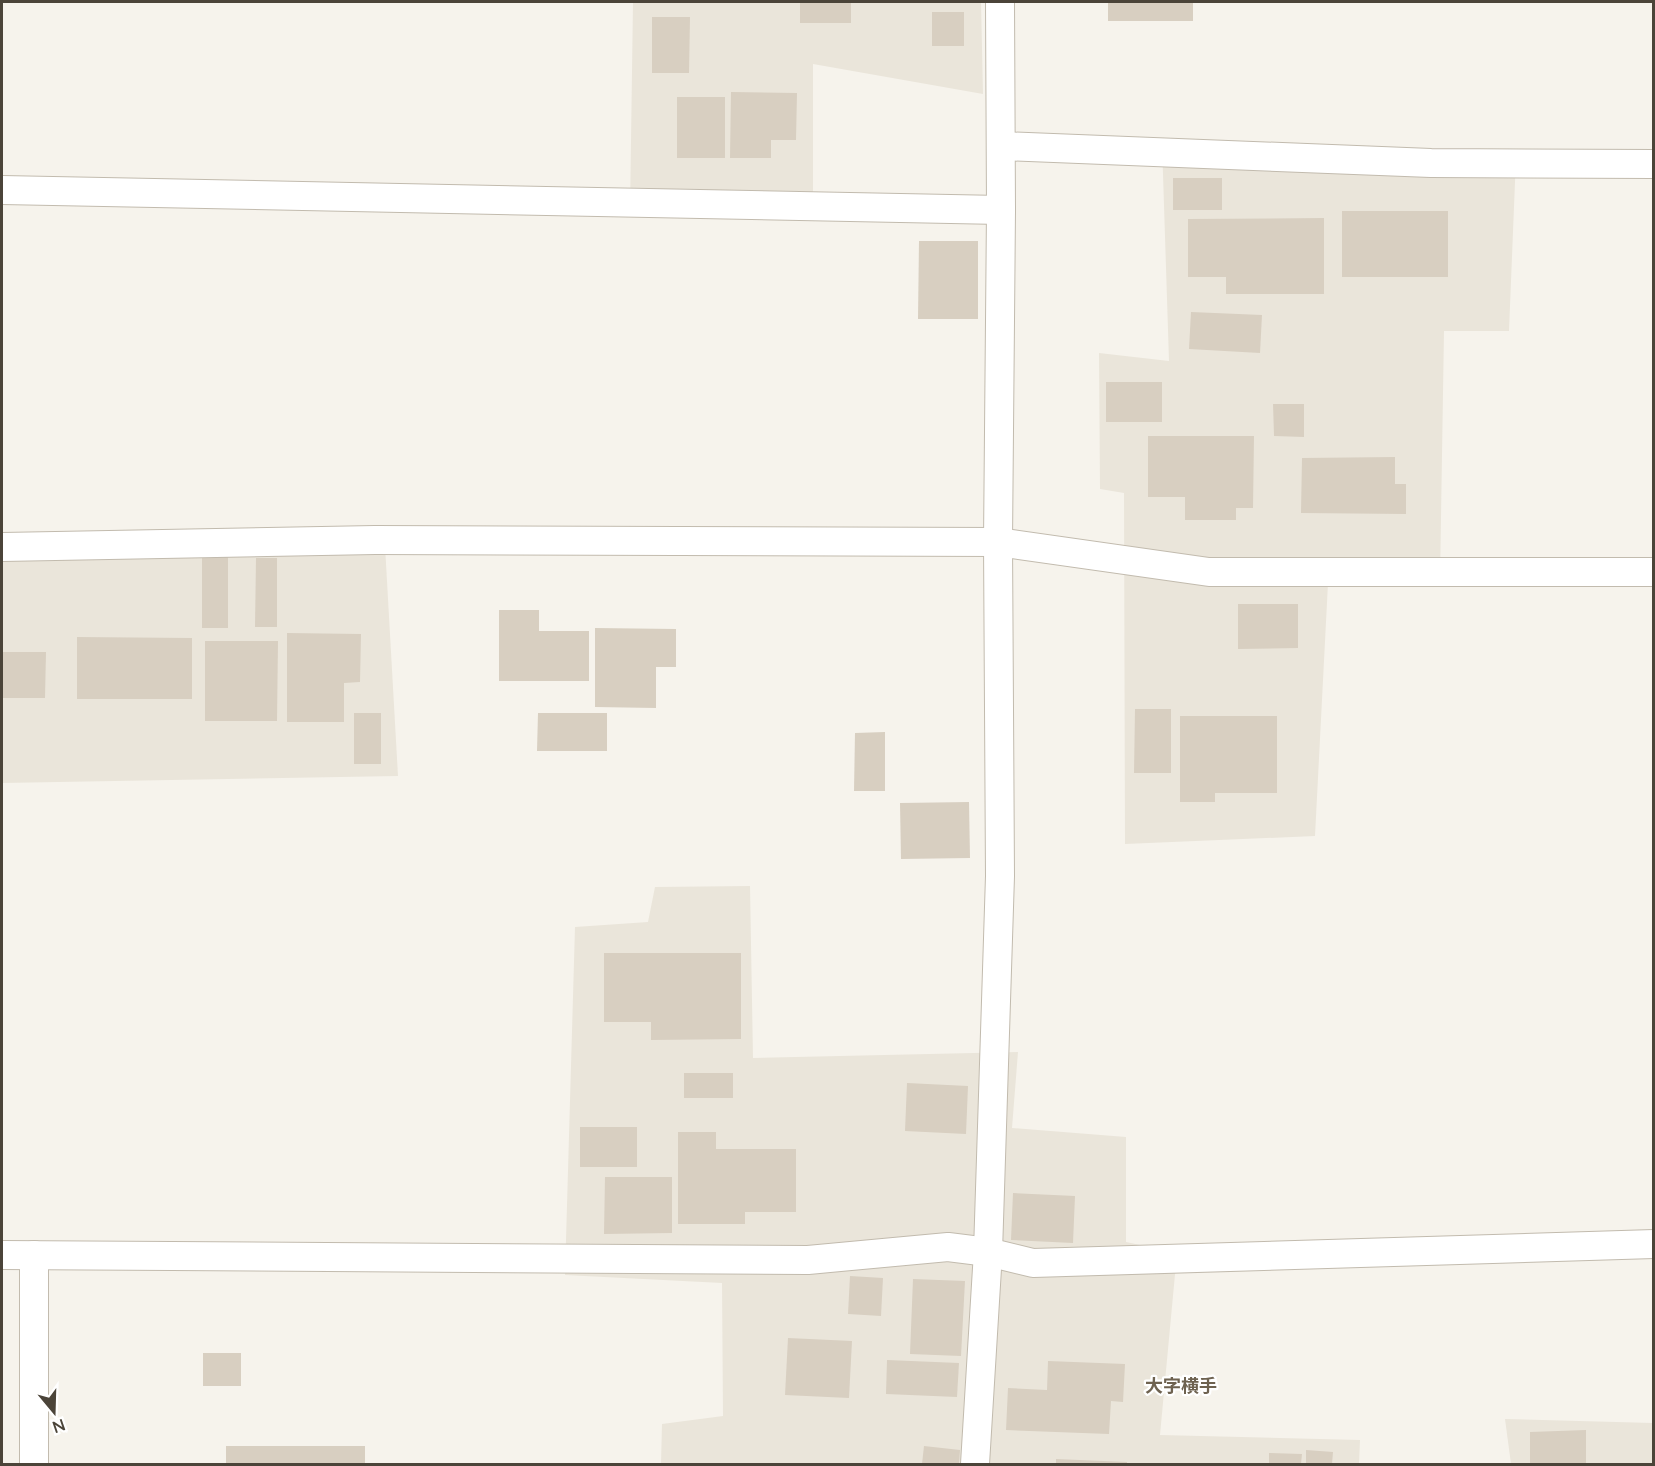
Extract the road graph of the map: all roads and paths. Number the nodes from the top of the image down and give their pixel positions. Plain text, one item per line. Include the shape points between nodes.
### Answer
1 (1000, 2) edge
2 (1001, 146) junction
3 (1653, 164) edge
4 (2, 190) edge
5 (1001, 210) junction
6 (998, 543) junction
7 (2, 547) edge
8 (1653, 572) edge
9 (1653, 1244) edge
10 (988, 1252) junction
11 (2, 1255) edge
12 (34, 1255) junction
13 (34, 1464) edge
14 (975, 1464) edge

1 - 2 street
2 - 3 street via 1431,163
2 - 5 street
4 - 5 street
5 - 6 street
6 - 7 street via 375,540
6 - 8 street via 1209,572
6 - 10 street via 1000,876
9 - 10 street via 1033,1263
10 - 12 street via 948,1246 808,1260
10 - 14 street
11 - 12 street
12 - 13 street

